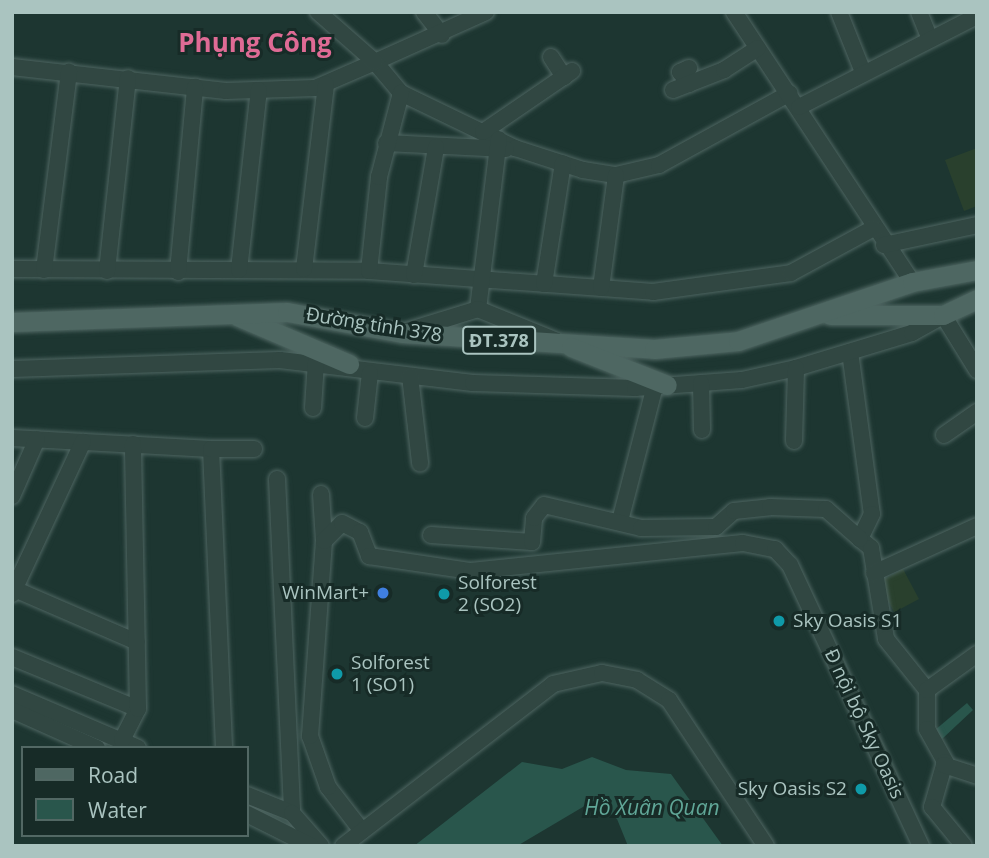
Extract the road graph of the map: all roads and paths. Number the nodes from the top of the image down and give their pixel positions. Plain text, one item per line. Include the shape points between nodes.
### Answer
1 (318, 12) edge
2 (424, 12) edge
3 (486, 12) edge
4 (734, 12) edge
5 (839, 12) edge
6 (919, 12) edge
7 (977, 16) edge
8 (442, 35) junction
9 (930, 39) junction
10 (758, 48) junction
11 (551, 57) dead end
12 (375, 62) junction
13 (12, 67) edge
14 (69, 72) junction
15 (863, 72) junction
16 (128, 78) junction
17 (326, 84) junction
18 (195, 87) junction
19 (259, 90) junction
20 (673, 90) dead end
21 (401, 93) junction
22 (790, 93) junction
23 (799, 107) junction
24 (483, 132) junction
25 (386, 143) junction
26 (498, 145) junction
27 (436, 147) junction
28 (563, 163) junction
29 (616, 175) junction
30 (977, 225) edge
31 (874, 228) junction
32 (884, 245) junction
33 (12, 269) edge
34 (304, 269) junction
35 (44, 270) junction
36 (239, 270) junction
37 (977, 270) edge
38 (107, 271) junction
39 (369, 271) junction
40 (178, 272) junction
41 (414, 275) junction
42 (480, 281) junction
43 (912, 282) junction
44 (544, 284) junction
45 (601, 288) junction
46 (977, 299) edge
47 (478, 309) junction
48 (977, 309) edge
49 (223, 311) junction
50 (825, 314) junction
51 (943, 315) junction
52 (12, 322) edge
53 (402, 333) junction
54 (557, 341) junction
55 (850, 352) junction
56 (316, 361) junction
57 (349, 364) junction
58 (796, 368) junction
59 (12, 369) edge
60 (977, 370) edge
61 (370, 373) junction
62 (410, 376) junction
63 (701, 383) junction
64 (661, 386) junction
65 (313, 408) dead end
66 (977, 412) edge
67 (365, 418) dead end
68 (702, 430) dead end
69 (944, 435) dead end
70 (12, 438) edge
71 (37, 439) junction
72 (794, 441) dead end
73 (83, 442) junction
74 (132, 444) junction
75 (211, 449) junction
76 (254, 449) dead end
77 (420, 463) dead end
78 (277, 479) dead end
79 (321, 494) dead end
80 (12, 496) edge
81 (620, 521) junction
82 (977, 526) edge
83 (431, 535) dead end
84 (860, 539) junction
85 (324, 541) junction
86 (874, 573) junction
87 (13, 591) edge
88 (137, 642) junction
89 (977, 654) edge
90 (12, 657) edge
91 (927, 690) junction
92 (12, 694) edge
93 (138, 709) junction
94 (12, 710) edge
95 (122, 740) junction
96 (93, 746) edge
97 (134, 746) edge
98 (224, 746) edge
99 (944, 765) junction
100 (308, 766) dead end
101 (977, 776) edge
102 (248, 794) edge
103 (292, 813) junction
104 (248, 814) edge
105 (353, 838) edge
106 (311, 846) edge
107 (321, 846) edge
108 (766, 846) edge
109 (921, 846) edge
110 (964, 846) edge

1 - 12 street
2 - 8 street
3 - 8 street
4 - 10 street
5 - 15 street
6 - 9 street
7 - 9 street
8 - 12 street
9 - 15 street
10 - 20 street via 689,76
10 - 22 street
11 - 24 street via 568,74
12 - 17 street
12 - 21 street
13 - 14 street
14 - 16 street
14 - 35 street
15 - 23 street
16 - 18 street
16 - 38 street
17 - 19 street
17 - 34 street
18 - 19 street
18 - 40 street
19 - 36 street
21 - 24 street
21 - 25 street
22 - 23 street
22 - 29 street via 670,160
23 - 31 street
24 - 26 street
25 - 27 street
25 - 39 street
26 - 27 street
26 - 28 street
26 - 42 street
27 - 41 street
28 - 29 street
28 - 44 street
29 - 45 street
30 - 32 street
31 - 32 street
31 - 45 street via 791,273 653,292
32 - 43 street
33 - 35 street
34 - 36 street
34 - 39 street
35 - 38 street
36 - 40 street
37 - 43 main road, Đường tỉnh 378 / ĐT.378
38 - 40 street
39 - 41 street
41 - 42 street
42 - 44 street
42 - 47 street
43 - 50 main road, Đường tỉnh 378 / ĐT.378
44 - 45 street
46 - 51 main road
47 - 53 street
47 - 54 street
48 - 51 street
49 - 52 main road, Đường tỉnh 378 / ĐT.378 via 102,323
49 - 53 main road, Đường tỉnh 378 / ĐT.378 via 321,316
49 - 57 main road
50 - 51 main road
50 - 54 main road, Đường tỉnh 378 / ĐT.378 via 738,341 654,349
51 - 55 street via 912,334
51 - 60 street
53 - 54 main road, Đường tỉnh 378 / ĐT.378
54 - 64 main road
55 - 58 street
55 - 84 street via 862,408 863,477 872,514
56 - 57 street
56 - 59 street
56 - 65 street
57 - 61 street
58 - 63 street
58 - 72 street
61 - 62 street
61 - 67 street
62 - 64 street
62 - 77 street
63 - 64 street
63 - 68 street
64 - 81 street
66 - 69 street
70 - 71 street
71 - 73 street
71 - 80 street
73 - 74 street
73 - 87 street
74 - 75 street
74 - 88 street
75 - 76 street
75 - 98 street
78 - 103 street
79 - 85 street
81 - 83 street via 544,505 534,518 532,542
81 - 84 street via 641,528 716,527 734,511 826,509
82 - 86 street
84 - 86 street via 871,548
85 - 105 street via 310,736
85 - 109 street, Đ nội bộ Sky Oasis via 330,529 346,523 360,532 369,556 471,571 743,543 775,550 790,565
86 - 91 street via 886,639
87 - 88 street
88 - 93 street
89 - 91 street
90 - 93 street
91 - 99 street via 927,729
92 - 95 street
93 - 95 street
94 - 96 street
95 - 97 street
99 - 101 street
99 - 110 street via 932,807
100 - 105 street
102 - 103 street
103 - 107 street
104 - 106 street
105 - 108 street via 553,684 601,673 637,680 669,701

